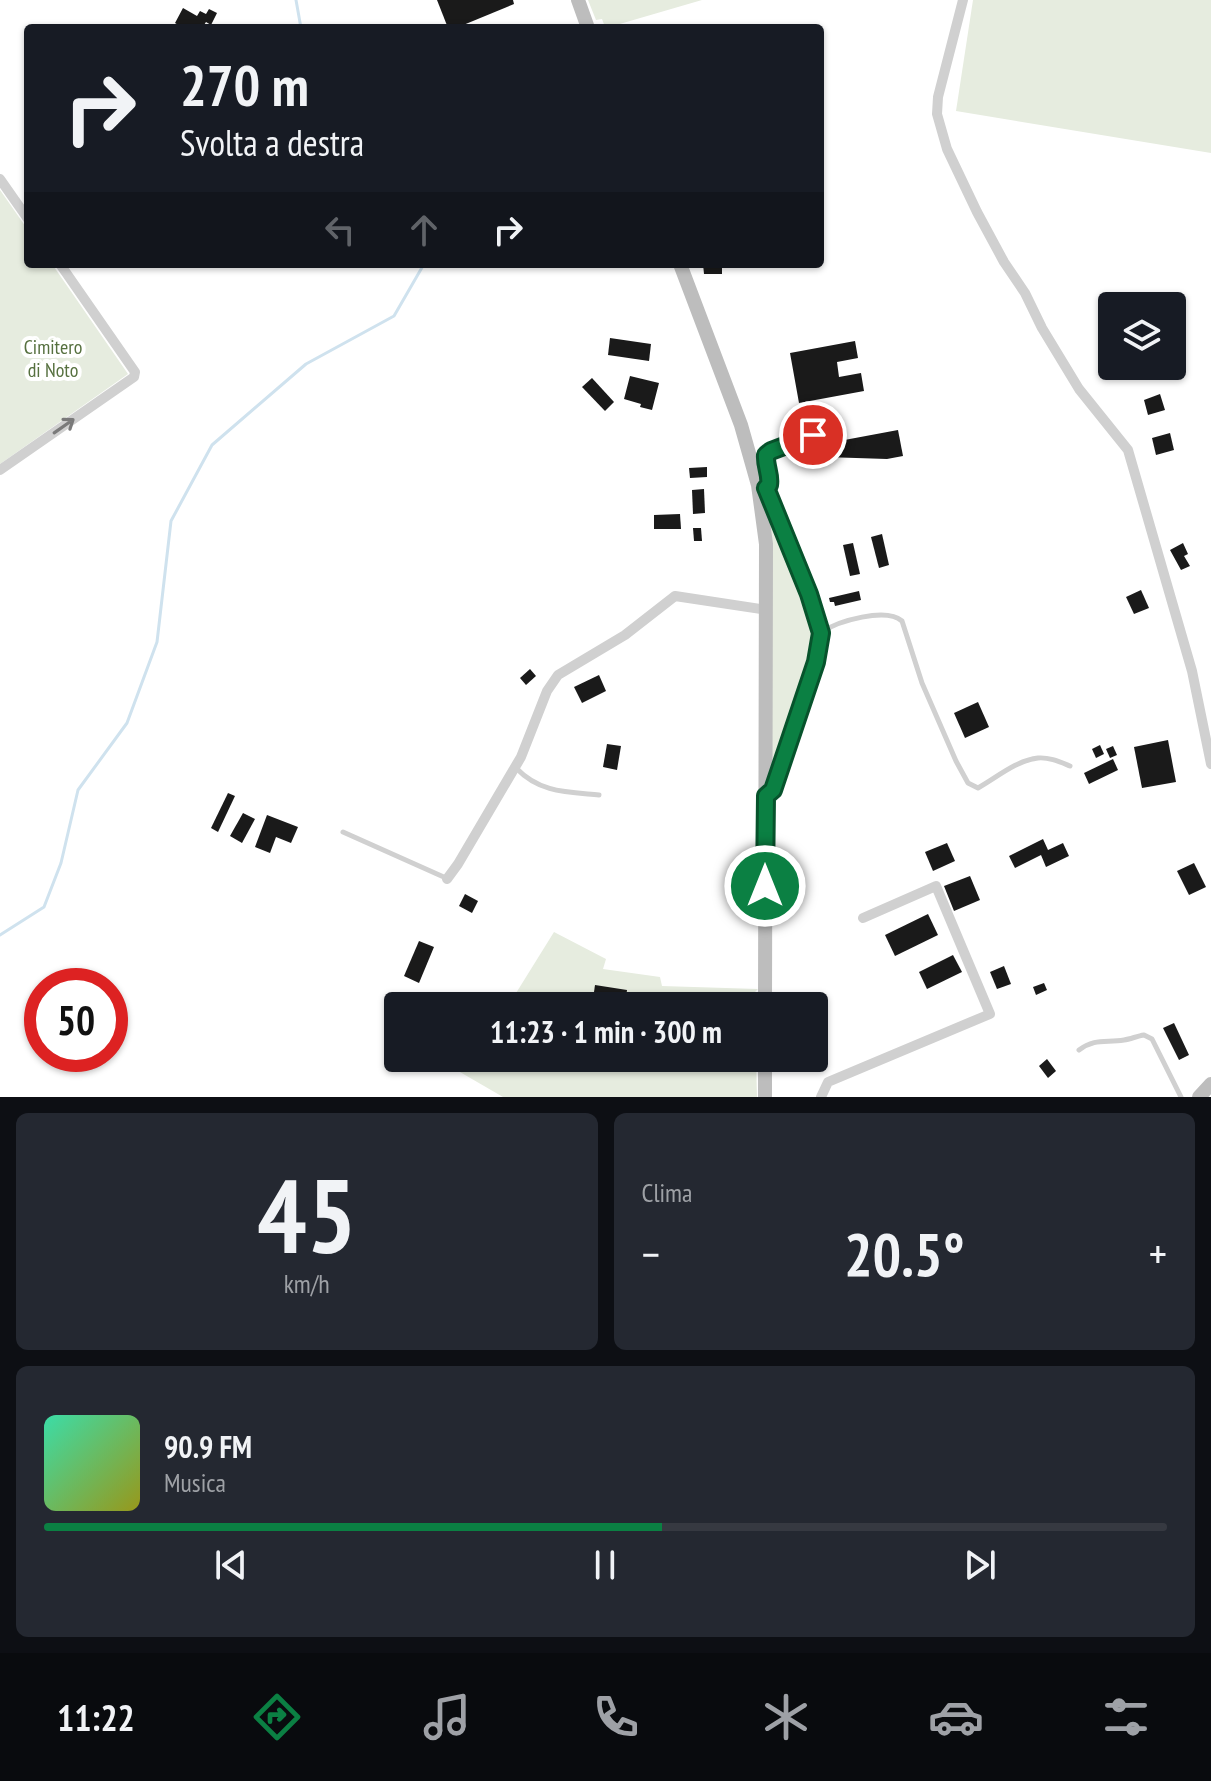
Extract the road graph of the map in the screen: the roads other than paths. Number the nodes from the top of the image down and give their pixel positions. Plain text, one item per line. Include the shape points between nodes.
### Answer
1 (578, 0) edge
2 (963, 0) edge
3 (587, 24) edge
4 (0, 179) edge
5 (24, 213) edge
6 (63, 268) edge
7 (682, 268) edge
8 (813, 435) dead end
9 (0, 470) edge
10 (762, 486) junction
11 (767, 610) junction
12 (821, 633) junction
13 (1211, 764) edge
14 (1070, 766) dead end
15 (515, 768) junction
16 (599, 795) dead end
17 (766, 796) junction
18 (343, 832) dead end
19 (447, 879) joint
20 (863, 918) dead end
21 (765, 992) edge
22 (1079, 1050) dead end
23 (765, 1072) edge
24 (1211, 1084) edge
25 (765, 1097) edge
26 (821, 1097) edge
27 (1181, 1097) edge
28 (1199, 1097) edge

1 - 3 main road
2 - 13 street via 938,97 947,149 1042,328 1079,389 1128,450 1192,671
4 - 5 street
9 -> 6 street via 134,377
7 - 10 main road
8 - 10 lane via 766,455 770,481
10 - 11 main road
10 - 12 street
11 - 15 street via 675,596 625,635 558,675
11 - 17 main road
12 - 14 lane via 865,617 888,615 902,621 922,683 968,783 978,788 1035,758
12 - 17 street via 773,790
15 - 16 lane via 541,787
15 - 19 street
17 - 21 main road
18 - 19 lane
20 - 26 street via 936,886 990,1014 828,1082
22 - 27 lane via 1098,1041 1144,1035 1152,1039
23 - 25 main road
24 - 28 main road

